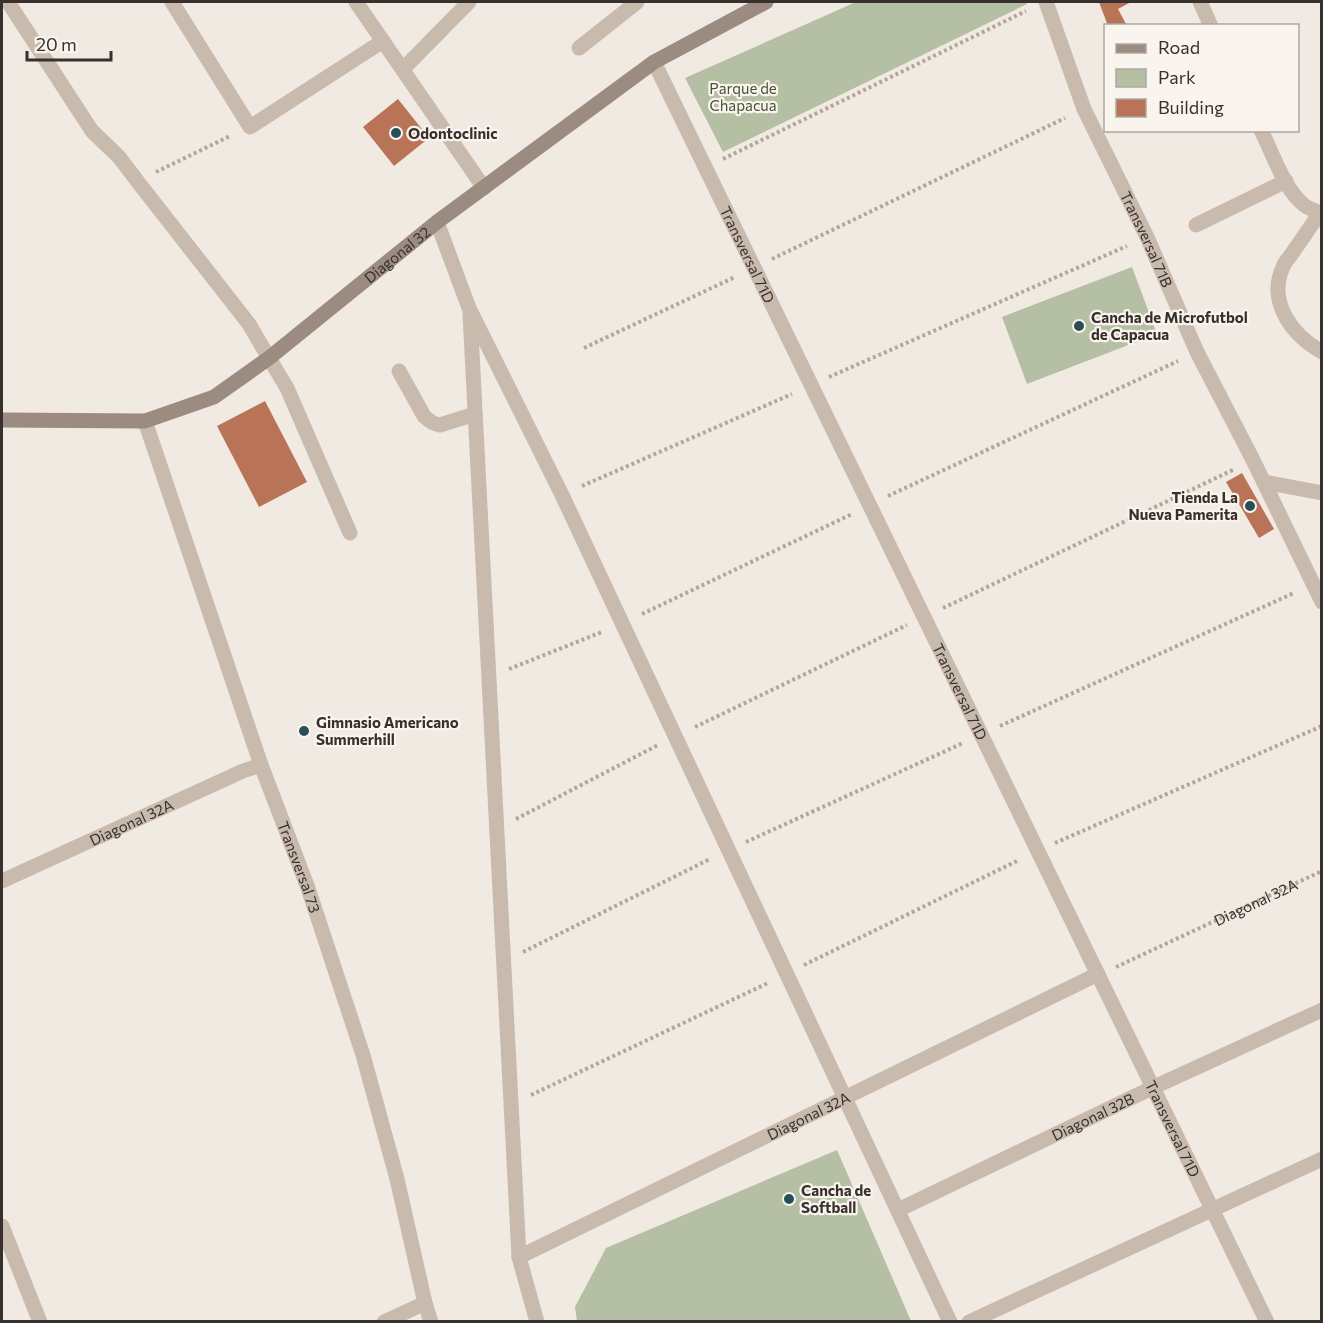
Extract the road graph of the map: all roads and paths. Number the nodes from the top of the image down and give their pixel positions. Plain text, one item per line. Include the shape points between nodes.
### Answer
1 (8, 2) edge
2 (172, 2) edge
3 (356, 2) edge
4 (469, 2) edge
5 (637, 2) edge
6 (766, 2) edge
7 (1200, 2) edge
8 (1041, 4) edge
9 (1210, 24) edge
10 (383, 41) junction
11 (579, 48) dead end
12 (654, 62) junction
13 (403, 69) junction
14 (1084, 109) junction
15 (250, 127) junction
16 (1262, 132) edge
17 (706, 168) junction
18 (1286, 181) junction
19 (138, 182) junction
20 (484, 188) junction
21 (1321, 213) edge
22 (437, 222) junction
23 (1196, 225) dead end
24 (1147, 237) junction
25 (754, 268) junction
26 (469, 308) junction
27 (584, 348) dead end
28 (1197, 352) junction
29 (1322, 352) edge
30 (269, 358) junction
31 (399, 371) dead end
32 (812, 385) junction
33 (475, 414) junction
34 (2, 420) edge
35 (145, 421) junction
36 (1253, 460) junction
37 (1264, 482) junction
38 (1322, 493) edge
39 (562, 495) junction
40 (870, 505) junction
41 (350, 533) dead end
42 (1313, 584) junction
43 (1322, 602) edge
44 (924, 617) junction
45 (622, 624) junction
46 (489, 677) junction
47 (1322, 726) edge
48 (982, 735) junction
49 (676, 736) junction
50 (261, 765) junction
51 (497, 830) junction
52 (729, 850) junction
53 (1038, 851) junction
54 (1322, 871) edge
55 (2, 882) edge
56 (503, 961) junction
57 (1126, 963) dead end
58 (787, 974) junction
59 (1098, 974) junction
60 (1322, 1010) edge
61 (1154, 1088) junction
62 (845, 1097) junction
63 (511, 1104) junction
64 (1322, 1159) edge
65 (1213, 1209) junction
66 (898, 1210) junction
67 (2, 1226) edge
68 (519, 1257) junction
69 (425, 1304) junction
70 (40, 1322) edge
71 (384, 1322) edge
72 (431, 1322) edge
73 (537, 1322) edge
74 (950, 1322) edge
75 (969, 1322) edge
76 (1267, 1322) edge

1 - 19 street via 92,131
2 - 15 street
3 - 10 street
4 - 13 street
5 - 11 street
6 - 12 street, Diagonal 32
7 - 9 street
8 - 14 street, Transversal 71B
8 - 17 path
10 - 13 street
10 - 15 street
12 - 17 street, Transversal 71D
12 - 20 street, Diagonal 32
13 - 20 street
14 - 24 street, Transversal 71B
14 - 25 path
15 - 19 path
16 - 18 street
17 - 25 street, Transversal 71D
18 - 21 street via 1306,206
18 - 23 street
19 - 30 street via 249,324
20 - 22 street, Diagonal 32
21 - 29 street via 1284,264 1277,292 1287,321
22 - 26 street
22 - 30 street, Diagonal 32
24 - 28 street, Transversal 71B
24 - 32 path
25 - 27 path
25 - 32 street, Transversal 71D
26 - 33 street
26 - 39 street
28 - 36 street, Transversal 71B
28 - 40 path
30 - 35 street, Diagonal 32 via 214,398
30 - 41 street via 287,388
31 - 33 street via 424,416 435,424
32 - 39 path
32 - 40 street, Transversal 71D
33 - 46 street
34 - 35 street, Diagonal 32
35 - 50 street, Transversal 73
36 - 37 street, Transversal 71B
36 - 44 path
37 - 38 street
37 - 42 street, Transversal 71B
39 - 45 street
40 - 44 street, Transversal 71D
40 - 45 path
42 - 43 street, Transversal 71B
42 - 48 path
44 - 48 street, Transversal 71D
44 - 49 path
45 - 46 path
45 - 49 street
46 - 51 street
47 - 53 path
48 - 52 path
48 - 53 street, Transversal 71D
49 - 51 path
49 - 52 street
50 - 55 street, Diagonal 32A
50 - 69 street, Transversal 73 via 308,888 363,1055 397,1179
51 - 56 street
52 - 56 path
52 - 58 street
53 - 58 path
53 - 59 street, Transversal 71D
54 - 57 path, Diagonal 32A
56 - 63 street
58 - 62 street
58 - 63 path
59 - 61 street, Transversal 71D
59 - 62 street, Diagonal 32A
60 - 61 street, Diagonal 32B
61 - 65 street, Transversal 71D
61 - 66 street, Diagonal 32B
62 - 66 street
62 - 68 street, Diagonal 32A
63 - 68 street
64 - 65 street
65 - 75 street
65 - 76 street, Transversal 71D
66 - 74 street
67 - 70 street
68 - 73 street
69 - 71 street
69 - 72 street, Transversal 73

